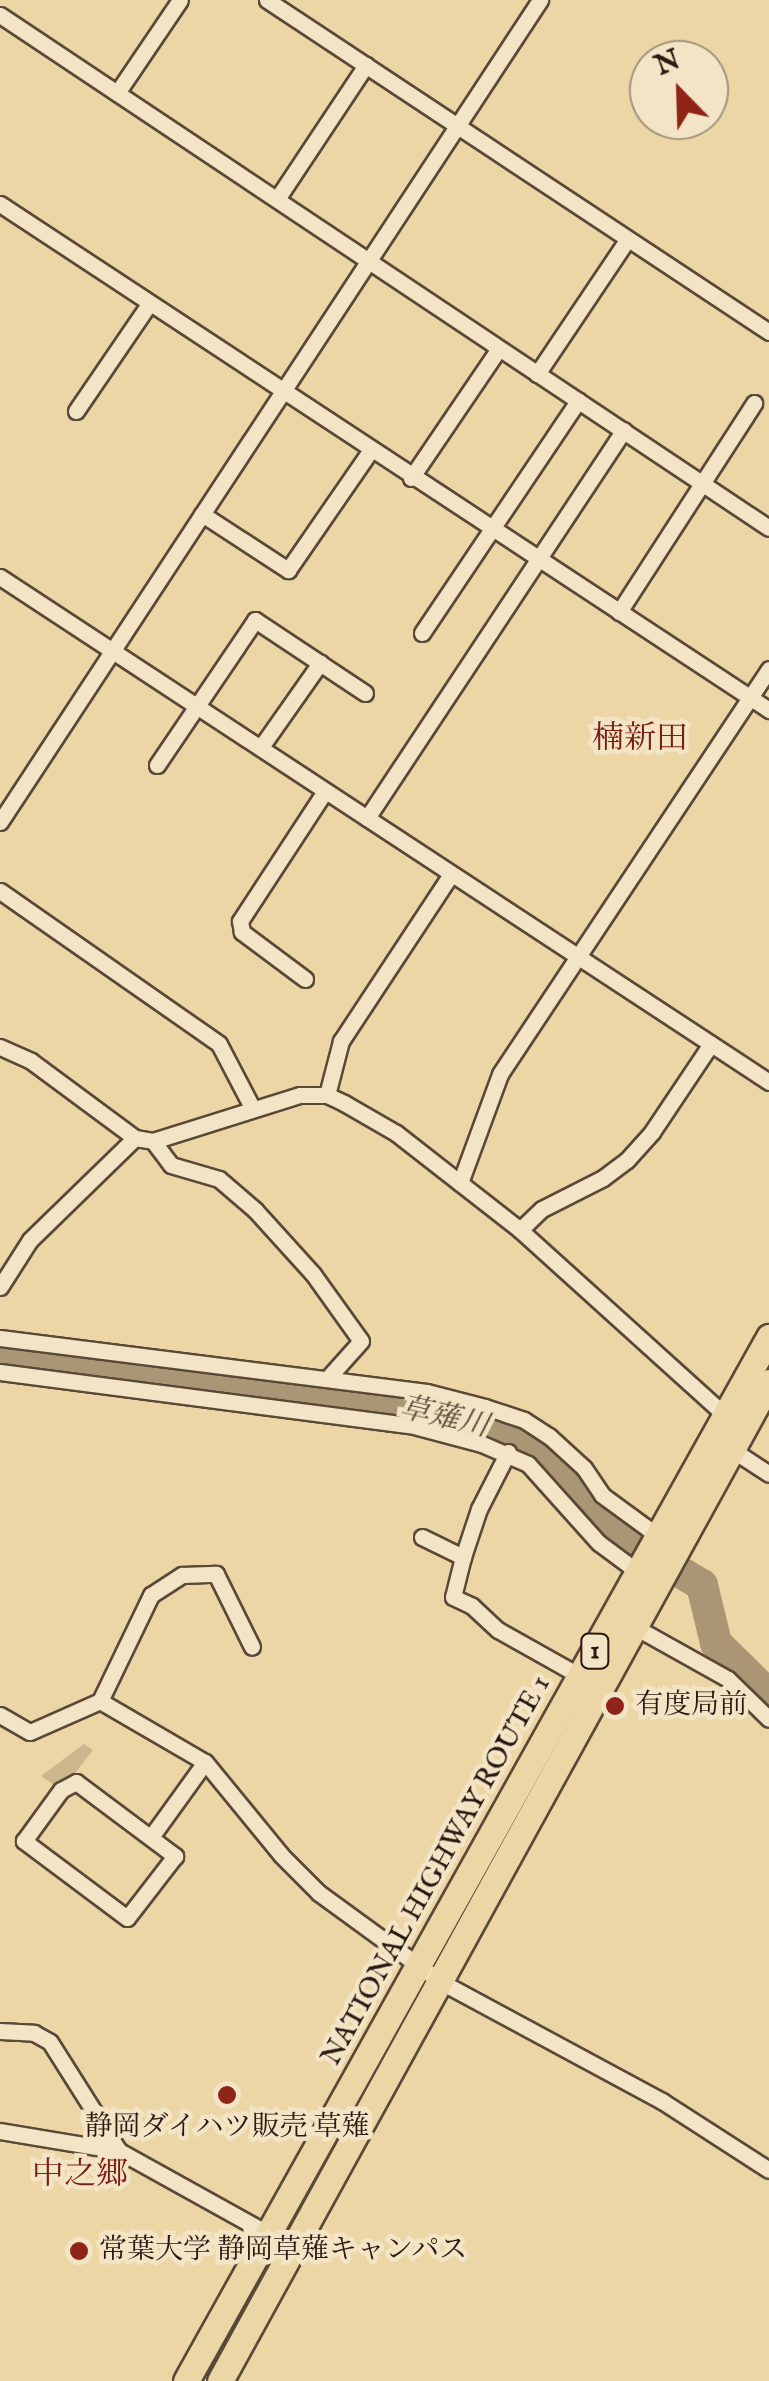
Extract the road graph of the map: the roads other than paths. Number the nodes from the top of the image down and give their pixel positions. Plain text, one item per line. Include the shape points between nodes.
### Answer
1 (180, 0) edge
2 (267, 0) edge
3 (540, 0) edge
4 (0, 15) edge
5 (366, 65) junction
6 (117, 92) junction
7 (456, 128) junction
8 (276, 199) junction
9 (0, 204) edge
10 (627, 240) junction
11 (368, 263) junction
12 (149, 304) junction
13 (769, 332) edge
14 (498, 350) junction
15 (538, 374) junction
16 (281, 392) junction
17 (578, 401) junction
18 (754, 403) dead end
19 (76, 412) dead end
20 (624, 430) junction
21 (370, 451) junction
22 (411, 478) junction
23 (703, 482) junction
24 (202, 514) junction
25 (769, 528) edge
26 (492, 530) junction
27 (537, 559) junction
28 (0, 577) edge
29 (619, 612) junction
30 (422, 634) dead end
31 (114, 650) junction
32 (320, 663) junction
33 (769, 669) edge
34 (365, 693) dead end
35 (750, 697) junction
36 (196, 704) junction
37 (769, 710) edge
38 (261, 747) junction
39 (157, 765) dead end
40 (325, 791) junction
41 (367, 818) junction
42 (0, 822) edge
43 (451, 874) junction
44 (0, 890) edge
45 (577, 957) junction
46 (304, 980) dead end
47 (710, 1044) junction
48 (0, 1048) edge
49 (769, 1082) edge
50 (327, 1095) junction
51 (252, 1107) junction
52 (135, 1138) junction
53 (153, 1141) junction
54 (460, 1183) junction
55 (520, 1230) junction
56 (0, 1288) edge
57 (769, 1337) edge
58 (0, 1338) edge
59 (246, 1368) junction
60 (0, 1372) edge
61 (327, 1379) junction
62 (769, 1382) edge
63 (242, 1402) junction
64 (725, 1415) junction
65 (730, 1450) junction
66 (508, 1452) junction
67 (769, 1474) edge
68 (658, 1536) junction
69 (422, 1537) dead end
70 (463, 1557) junction
71 (638, 1572) junction
72 (635, 1627) junction
73 (252, 1647) dead end
74 (580, 1676) junction
75 (100, 1701) junction
76 (0, 1716) edge
77 (769, 1719) edge
78 (206, 1762) junction
79 (151, 1837) junction
80 (419, 1964) junction
81 (441, 1982) junction
82 (0, 2031) edge
83 (0, 2131) edge
84 (119, 2151) junction
85 (769, 2170) edge
86 (268, 2233) junction
87 (186, 2381) edge
88 (220, 2381) edge

1 - 6 street
2 - 5 street
3 - 7 street
4 - 6 street
5 - 7 street
5 - 8 street
6 - 8 street
7 - 10 street
7 - 11 street
8 - 11 street
9 - 12 street
10 - 13 street
10 - 15 street
11 - 14 street
11 - 16 street
12 - 16 street
12 - 19 street
14 - 15 street
14 - 22 street
15 - 17 street
16 - 21 street
16 - 24 street
17 - 20 street
17 - 26 street
18 - 23 street
20 - 23 street
20 - 27 street
21 - 22 street
21 - 24 street via 288,570
22 - 26 street
23 - 25 street
23 - 29 street
24 - 31 street
26 - 27 street
26 - 30 street
27 - 29 street
27 - 41 street
28 - 31 street
29 - 35 street
31 - 36 street
31 - 42 street
32 - 34 street
32 - 36 street via 254,620
32 - 38 street
33 - 35 street
35 - 37 street
35 - 45 street
36 - 38 street
36 - 39 street
38 - 40 street
40 - 41 street
40 - 46 street via 240,921 242,932
41 - 43 street
43 - 45 street
43 - 50 street via 342,1041
44 - 51 street via 219,1044
45 - 47 street
45 - 54 street via 500,1074
47 - 49 street
47 - 55 street via 627,1160 542,1209
48 - 52 street via 32,1061
50 - 51 street
50 - 54 street via 396,1132
51 - 53 street
52 - 53 street
52 - 56 street via 30,1240
53 - 61 street via 172,1166 220,1179 312,1274 360,1341
54 - 55 street
55 - 64 street
57 - 64 highway, NATIONAL HIGHWAY ROUTE 1 / 1
58 - 59 street
59 - 61 street
59 - 63 street
60 - 63 street
61 - 68 street via 427,1392 524,1420 568,1452 619,1510
62 - 65 highway, NATIONAL HIGHWAY ROUTE 1 / 1
63 - 66 street via 436,1430
64 - 65 street
64 - 68 highway, NATIONAL HIGHWAY ROUTE 1 / 1
65 - 67 street
65 - 72 highway, NATIONAL HIGHWAY ROUTE 1 / 1
66 - 70 street via 478,1509
66 - 71 street via 543,1476 599,1543
68 - 71 highway, NATIONAL HIGHWAY ROUTE 1 / 1
69 - 70 street
70 - 74 street via 452,1597
71 - 74 highway, NATIONAL HIGHWAY ROUTE 1 / 1
72 - 77 street via 728,1679
72 - 81 highway, NATIONAL HIGHWAY ROUTE 1 / 1
73 - 75 street via 216,1574 182,1575 151,1595
74 - 80 highway, NATIONAL HIGHWAY ROUTE 1 / 1
75 - 76 street via 30,1732
75 - 78 street
78 - 79 street
78 - 80 street via 319,1893
79 - 79 street via 175,1856 127,1918 24,1840 61,1790 76,1782
80 - 81 street
80 - 86 highway, NATIONAL HIGHWAY ROUTE 1 / 1
81 - 85 street via 662,2101
81 - 88 highway, NATIONAL HIGHWAY ROUTE 1 / 1
82 - 84 street via 34,2033 50,2042
83 - 84 street
84 - 86 street
86 - 87 highway, NATIONAL HIGHWAY ROUTE 1 / 1

